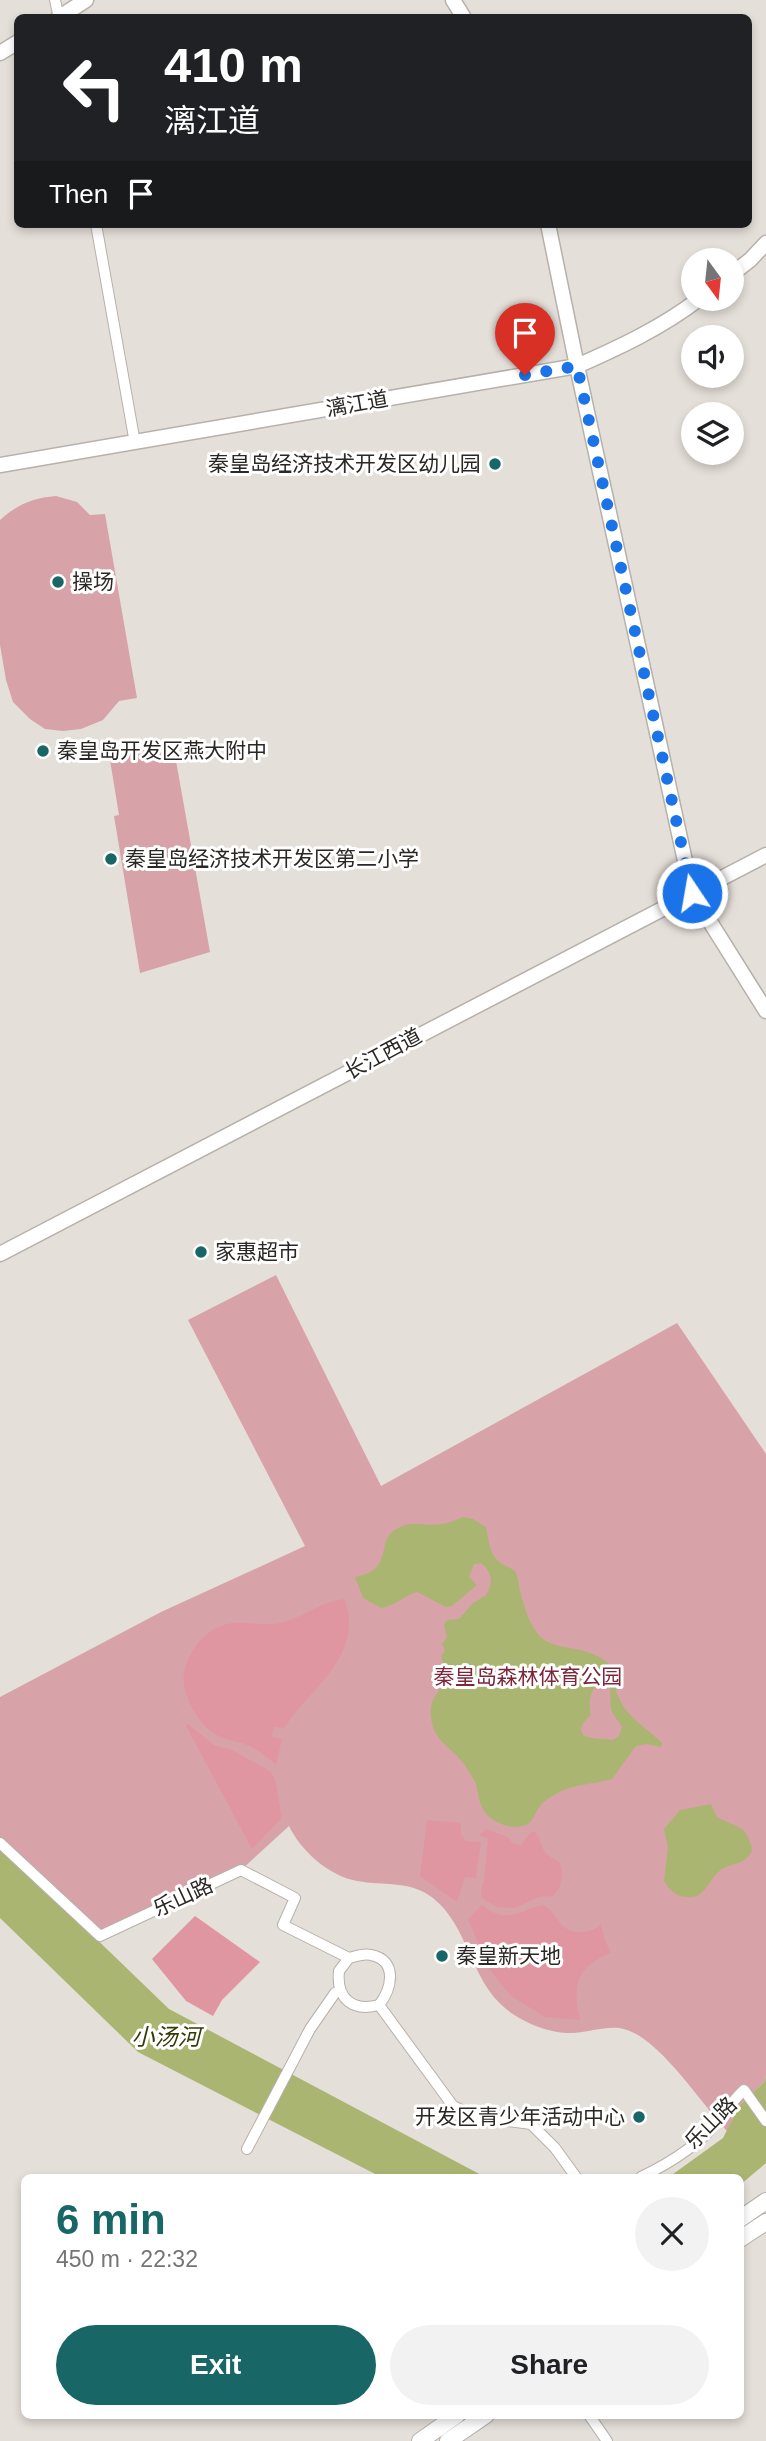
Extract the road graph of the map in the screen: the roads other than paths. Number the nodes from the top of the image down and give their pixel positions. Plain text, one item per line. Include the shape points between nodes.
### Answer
1 (86, 0) edge
2 (63, 14) edge
3 (97, 228) edge
4 (549, 228) edge
5 (766, 243) edge
6 (744, 265) edge
7 (682, 312) edge
8 (577, 366) junction
9 (135, 443) junction
10 (0, 465) edge
11 (766, 855) edge
12 (692, 893) junction
13 (766, 1011) edge
14 (0, 1254) edge
15 (0, 1843) edge
16 (349, 1958) junction
17 (340, 1991) junction
18 (379, 2004) junction
19 (766, 2121) edge
20 (247, 2149) dead end
21 (574, 2174) edge
22 (646, 2174) edge
23 (766, 2201) edge
24 (744, 2216) edge
25 (766, 2221) edge
26 (744, 2236) edge
27 (451, 2419) edge
28 (480, 2419) edge
29 (592, 2419) edge
30 (420, 2441) edge
31 (448, 2441) edge
32 (607, 2441) edge

1 - 2 street
3 - 9 street
4 - 8 street
5 - 6 street
7 - 8 street, 漓江道
8 - 9 street, 漓江道
8 - 12 street
9 - 10 street, 漓江道
11 - 12 street, 长江西道
12 - 13 street
12 - 14 street, 长江西道
15 - 16 street, 乐山路 via 100,1936 242,1870 295,1898 284,1925
16 - 17 street via 339,1971
16 - 18 street, 乐山路 via 370,1954 387,1965 391,1987
17 - 18 street via 357,2006
17 - 20 street via 310,2029
18 - 21 street via 453,2106 476,2117 531,2124
19 - 22 street, 乐山路 via 744,2090 686,2150
23 - 24 main road
25 - 26 main road
27 - 30 main road
28 - 31 main road
29 - 32 street

